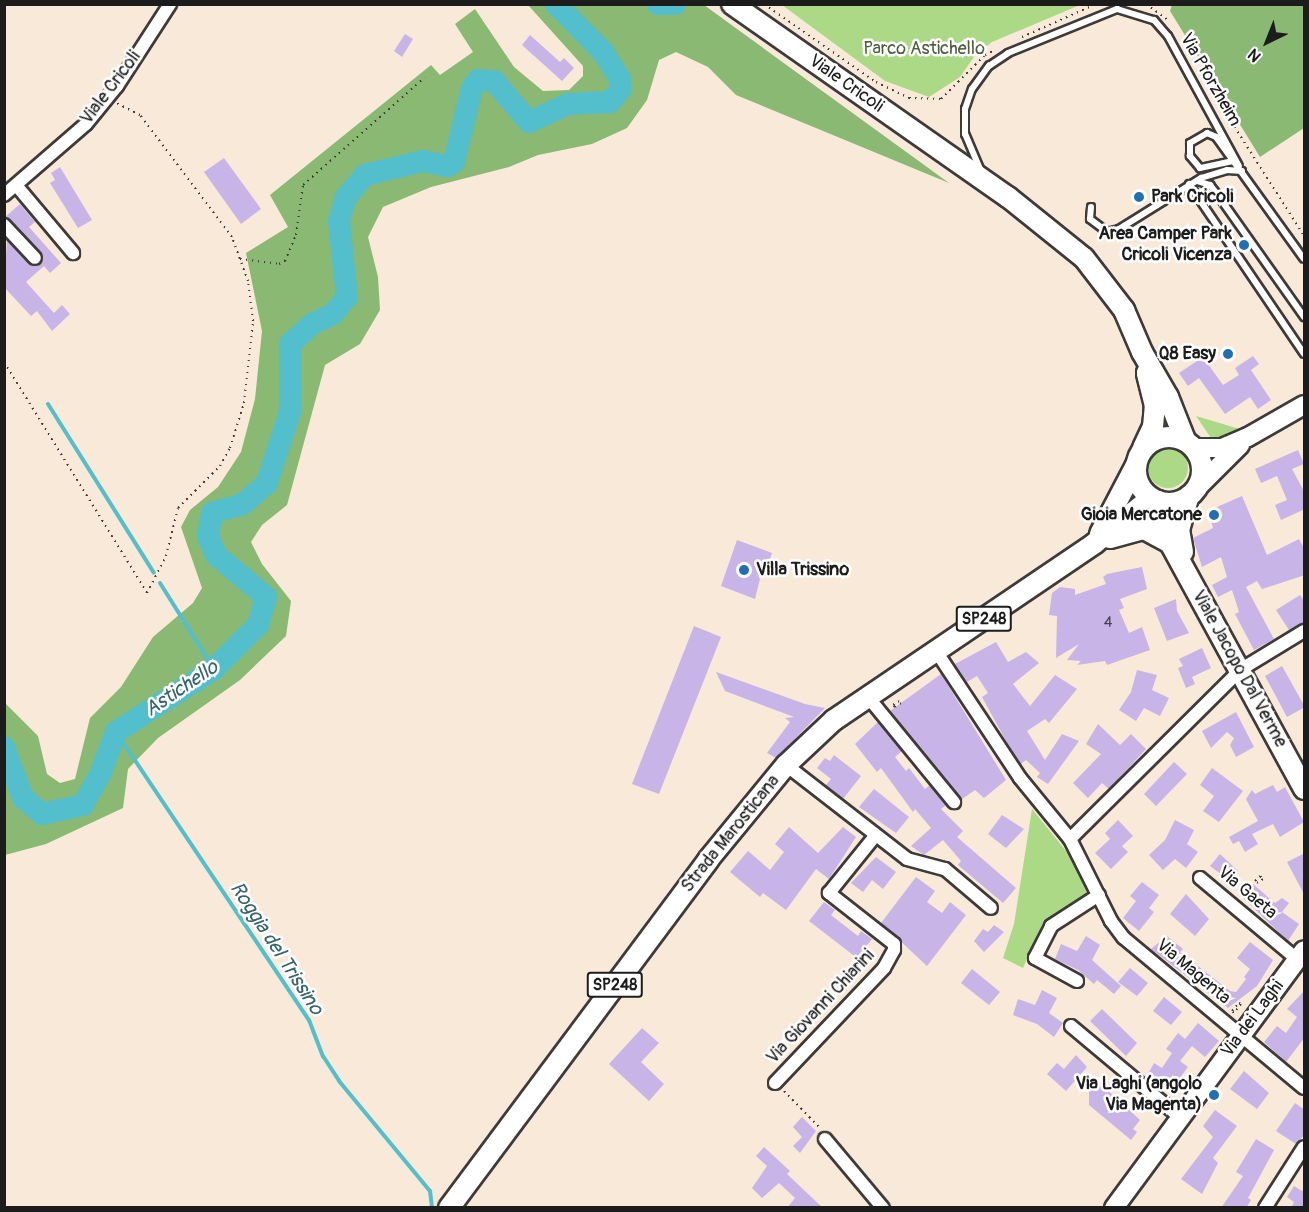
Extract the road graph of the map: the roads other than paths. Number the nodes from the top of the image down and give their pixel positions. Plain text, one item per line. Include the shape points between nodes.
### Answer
1 (170, 4) edge
2 (738, 5) edge
3 (1233, 161) junction
4 (1241, 169) junction
5 (1195, 181) junction
6 (16, 185) junction
7 (4, 195) edge
8 (1008, 197) junction
9 (1091, 207) dead end
10 (4, 225) edge
11 (73, 253) dead end
12 (35, 258) dead end
13 (1305, 259) edge
14 (1305, 317) edge
15 (1142, 352) junction
16 (1305, 354) edge
17 (1305, 405) edge
18 (1248, 437) junction
19 (1190, 444) junction
20 (1140, 457) junction
21 (1193, 492) junction
22 (1155, 500) junction
23 (1095, 543) junction
24 (1170, 543) junction
25 (1191, 580) junction
26 (1305, 631) edge
27 (936, 651) junction
28 (1240, 670) junction
29 (868, 697) junction
30 (786, 765) junction
31 (1305, 789) edge
32 (954, 802) dead end
33 (875, 836) junction
34 (1070, 839) junction
35 (1200, 878) dead end
36 (1099, 895) junction
37 (991, 908) dead end
38 (1301, 955) edge
39 (1077, 981) dead end
40 (1071, 1026) dead end
41 (1241, 1036) junction
42 (775, 1083) road end
43 (1305, 1088) edge
44 (1180, 1117) junction
45 (825, 1139) road end
46 (1305, 1147) edge
47 (449, 1208) edge
48 (883, 1208) edge
49 (1113, 1208) edge
50 (1265, 1208) edge

1 - 6 street, Viale Cricoli via 86,124
2 - 8 main road, Viale Cricoli
3 - 3 lane, Via Pforzheim via 1200,168 1188,148 1194,139 1207,133 1216,137
3 - 4 lane, Via Pforzheim
4 - 5 lane
4 - 8 lane, Via Pforzheim via 1168,36 1154,20 1118,9 1008,52 988,66 972,88 965,134 971,154 982,172
4 - 13 lane, Via Pforzheim
5 - 9 lane via 1119,229 1107,232 1090,219
5 - 14 lane via 1210,186 1217,194
5 - 16 lane
6 - 7 street, Viale Cricoli
6 - 11 street
8 - 15 main road, Viale Cricoli via 1084,258 1124,310
10 - 12 street
15 - 19 main road, Viale Cricoli
15 - 20 main road, Viale Cricoli via 1155,406 1153,427
17 - 18 street
18 - 19 street via 1222,448
18 - 21 street
19 - 20 main road via 1167,436
19 - 21 main road via 1202,468
20 - 22 main road via 1138,483
20 - 23 main road, Strada Marosticana / SP248
21 - 22 main road via 1169,503
21 - 25 main road, Viale Jacopo Dal Verme via 1179,540
22 - 23 main road, Strada Marosticana / SP248
22 - 24 main road, Viale Jacopo Dal Verme
23 - 24 main road, Strada Marosticana via 1139,529 1156,533
23 - 27 main road, Strada Marosticana / SP248
24 - 25 main road, Viale Jacopo Dal Verme
25 - 28 main road, Viale Jacopo Dal Verme
26 - 28 street
27 - 29 main road, Strada Marosticana / SP248
27 - 34 street, Via Magenta via 1020,778
28 - 31 main road, Viale Jacopo Dal Verme
28 - 34 street
29 - 30 main road, Strada Marosticana / SP248 via 834,720
29 - 32 street
30 - 33 street
30 - 47 main road, Strada Marosticana / SP248 via 708,860
33 - 37 street via 914,862 945,869
33 - 42 street, Via Giovanni Chiarini via 829,893 894,944 894,950 884,968
34 - 36 street, Via Magenta
35 - 38 street, Via Gaeta
36 - 39 street via 1051,926 1035,958
36 - 41 street, Via Magenta via 1124,938
38 - 41 street, Via dei Laghi
40 - 44 street
41 - 43 street, Via Magenta
41 - 44 street, Via dei Laghi
44 - 49 street, Via dei Laghi
45 - 48 street
46 - 50 street

